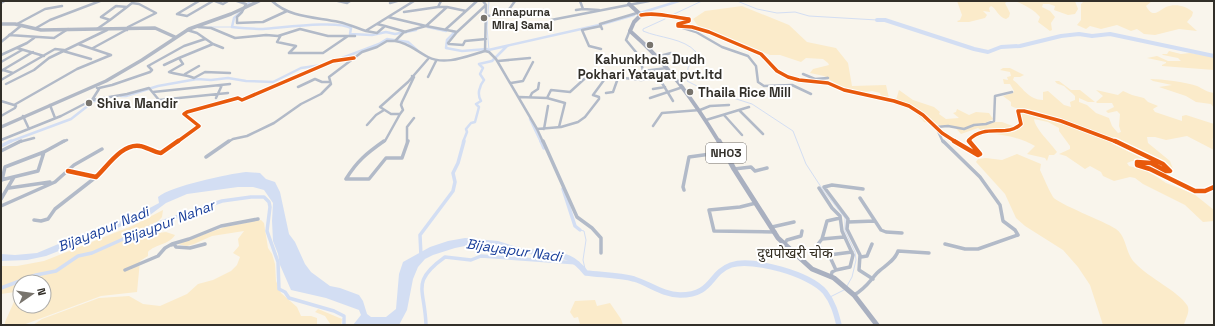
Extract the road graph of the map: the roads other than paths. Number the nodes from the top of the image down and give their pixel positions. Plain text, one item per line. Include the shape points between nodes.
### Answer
1 (100, 1) edge
2 (199, 1) edge
3 (214, 1) edge
4 (228, 1) edge
5 (237, 1) edge
6 (260, 1) edge
7 (272, 1) edge
8 (338, 1) edge
9 (350, 1) edge
10 (397, 1) edge
11 (414, 1) edge
12 (441, 1) edge
13 (477, 1) edge
14 (483, 1) edge
15 (515, 1) edge
16 (580, 1) edge
17 (625, 1) edge
18 (649, 1) edge
19 (404, 2) edge
20 (638, 2) edge
21 (390, 3) dead end
22 (486, 3) edge
23 (629, 4) junction
24 (407, 5) junction
25 (62, 6) dead end
26 (127, 7) junction
27 (438, 7) junction
28 (447, 7) junction
29 (583, 9) junction
30 (243, 10) junction
31 (576, 10) dead end
32 (600, 10) junction
33 (287, 11) junction
34 (466, 11) junction
35 (404, 12) dead end
36 (639, 14) junction
37 (486, 16) junction
38 (388, 17) junction
39 (111, 20) junction
40 (551, 20) dead end
41 (1, 24) edge
42 (17, 24) junction
43 (377, 24) junction
44 (22, 25) junction
45 (385, 26) junction
46 (426, 26) junction
47 (194, 27) junction
48 (681, 27) junction
49 (36, 28) junction
50 (68, 29) junction
51 (446, 29) junction
52 (96, 30) junction
53 (107, 30) junction
54 (126, 30) junction
55 (187, 30) junction
56 (366, 30) junction
57 (630, 30) junction
58 (456, 32) junction
59 (405, 33) junction
60 (9, 35) junction
61 (281, 35) junction
62 (348, 36) junction
63 (355, 36) dead end
64 (175, 37) junction
65 (34, 38) junction
66 (205, 39) junction
67 (486, 39) junction
68 (396, 40) junction
69 (1, 42) edge
70 (78, 44) junction
71 (213, 44) junction
72 (17, 48) junction
73 (93, 48) junction
74 (223, 48) dead end
75 (601, 49) dead end
76 (22, 50) junction
77 (63, 50) junction
78 (486, 50) junction
79 (33, 52) junction
80 (671, 53) dead end
81 (1, 55) edge
82 (44, 56) junction
83 (656, 57) junction
84 (179, 58) junction
85 (354, 58) junction
86 (530, 58) dead end
87 (428, 59) junction
88 (496, 59) junction
89 (91, 60) dead end
90 (1, 62) edge
91 (436, 62) junction
92 (533, 62) dead end
93 (164, 65) dead end
94 (199, 66) dead end
95 (668, 68) junction
96 (2, 70) edge
97 (643, 71) junction
98 (13, 73) junction
99 (230, 73) dead end
100 (185, 74) junction
101 (803, 74) dead end
102 (412, 76) junction
103 (607, 76) junction
104 (428, 77) dead end
105 (618, 78) junction
106 (1, 80) edge
107 (641, 80) junction
108 (807, 81) junction
109 (329, 82) junction
110 (511, 83) junction
111 (539, 83) dead end
112 (6, 84) dead end
113 (230, 84) dead end
114 (222, 85) junction
115 (93, 87) junction
116 (298, 87) dead end
117 (665, 87) junction
118 (683, 87) junction
119 (99, 88) junction
120 (653, 89) dead end
121 (152, 90) junction
122 (668, 92) junction
123 (1012, 92) dead end
124 (606, 93) dead end
125 (218, 94) junction
126 (228, 94) dead end
127 (810, 94) dead end
128 (519, 96) junction
129 (530, 97) junction
130 (216, 98) dead end
131 (547, 98) junction
132 (650, 98) dead end
133 (92, 100) junction
134 (673, 100) dead end
135 (1, 101) edge
136 (14, 105) junction
137 (50, 105) junction
138 (729, 105) dead end
139 (548, 106) dead end
140 (749, 107) dead end
141 (384, 110) junction
142 (700, 110) junction
143 (739, 110) junction
144 (400, 114) junction
145 (724, 115) junction
146 (1, 116) edge
147 (23, 116) junction
148 (54, 118) junction
149 (414, 118) dead end
150 (706, 120) junction
151 (367, 125) dead end
152 (653, 126) dead end
153 (1, 127) edge
154 (558, 127) junction
155 (936, 127) junction
156 (29, 129) junction
157 (537, 129) junction
158 (544, 129) junction
159 (763, 134) dead end
160 (742, 135) dead end
161 (34, 138) dead end
162 (1, 140) edge
163 (67, 140) dead end
164 (102, 149) dead end
165 (1, 151) edge
166 (44, 152) junction
167 (725, 152) junction
168 (206, 157) dead end
169 (767, 168) dead end
170 (734, 169) junction
171 (68, 171) junction
172 (14, 177) junction
173 (96, 177) junction
174 (2, 180) edge
175 (55, 182) junction
176 (1214, 187) edge
177 (9, 188) junction
178 (683, 188) dead end
179 (819, 188) dead end
180 (863, 189) dead end
181 (860, 198) dead end
182 (1, 199) edge
183 (756, 203) junction
184 (1, 206) edge
185 (840, 218) junction
186 (258, 219) dead end
187 (34, 220) dead end
188 (875, 221) junction
189 (794, 222) dead end
190 (848, 222) junction
191 (772, 227) junction
192 (802, 231) dead end
193 (775, 232) junction
194 (902, 233) dead end
195 (844, 236) junction
196 (822, 239) junction
197 (785, 243) junction
198 (205, 244) dead end
199 (872, 244) dead end
200 (945, 244) dead end
201 (165, 246) junction
202 (852, 252) junction
203 (929, 252) dead end
204 (601, 254) dead end
205 (829, 255) junction
206 (861, 257) junction
207 (125, 270) dead end
208 (836, 270) junction
209 (832, 277) junction
210 (873, 278) junction
211 (854, 294) junction
212 (878, 325) edge

1 - 49 street
2 - 3 street via 177,14 187,16
3 - 4 street via 222,4
5 - 30 street via 246,4
6 - 30 main road
7 - 33 street
8 - 9 street
10 - 21 street
11 - 24 street
12 - 27 street
13 - 34 street
14 - 22 street
15 - 37 street via 505,15
16 - 29 street
17 - 23 main road
18 - 20 street
19 - 24 street
20 - 23 street
22 - 37 street
22 - 58 street
23 - 32 street
23 - 36 main road
24 - 38 street
25 - 42 street via 52,7
26 - 39 street
26 - 39 street via 116,6 101,17
26 - 54 street via 132,3 138,4 156,13
27 - 28 street
27 - 35 street
28 - 34 street
28 - 46 street
29 - 31 street
29 - 32 street
30 - 33 street via 237,17 237,23 253,24 273,19
30 - 47 main road
32 - 40 street
33 - 56 street
34 - 51 street
36 - 48 street via 653,13 668,18 689,19 678,24
36 - 57 main road
36 - 75 street via 600,24 601,27 582,30 589,46
37 - 67 street
38 - 43 street
38 - 46 street
39 - 52 street
41 - 42 main road
42 - 44 main road
43 - 45 street
43 - 56 street
44 - 49 main road
44 - 60 street
45 - 56 street via 377,33
45 - 59 street
46 - 51 street
46 - 59 street
47 - 55 main road
47 - 61 street via 211,28 232,37
48 - 108 street via 709,32 748,48 767,58 781,75
48 - 127 street via 701,33 753,60 758,82 764,86 792,85
49 - 50 main road
50 - 52 main road
50 - 65 street via 56,37
51 - 58 street
52 - 53 main road
53 - 54 main road
53 - 70 street
54 - 64 main road via 158,28
54 - 73 street
55 - 64 main road
55 - 66 street
57 - 83 main road, NH03
57 - 97 street via 626,40 640,57
58 - 67 street via 448,40 449,44 463,45 465,41
59 - 68 street
60 - 65 street
60 - 69 street
61 - 62 street via 300,30
61 - 62 street via 277,42 296,46 289,53 323,52
62 - 63 street
64 - 115 main road via 134,65
65 - 72 street
66 - 71 street
66 - 119 street via 184,46 148,66 151,71 110,87
67 - 78 street
68 - 85 street via 365,50
68 - 87 street via 409,44
70 - 73 street
70 - 77 street
71 - 74 street
71 - 84 street
72 - 76 street
72 - 81 street
73 - 136 street via 111,55 77,69
76 - 79 street
76 - 90 street
77 - 82 street via 55,49
77 - 89 street
77 - 112 street via 34,70
78 - 88 street
78 - 91 street
79 - 82 street
79 - 96 street
80 - 83 street
82 - 98 street
83 - 95 main road, NH03
84 - 93 street
84 - 100 street via 184,63 169,72
85 - 109 street via 329,78
85 - 173 street via 328,63 242,100 227,100 187,112 184,114 199,126 164,152 159,153 140,145 131,146
86 - 88 street
87 - 91 street
87 - 102 street
88 - 110 street
91 - 104 street
92 - 110 street via 522,82
94 - 100 street
95 - 97 street
95 - 118 main road, NH03
96 - 98 street
97 - 107 street
98 - 106 street
99 - 100 street via 205,72 194,78
101 - 108 street via 816,79 828,79
102 - 141 street via 380,107
102 - 144 street via 414,77 401,105 403,110
103 - 105 street
103 - 131 street via 592,71 570,92 552,90
103 - 154 street via 593,95 599,97 587,115 579,122
105 - 107 street
105 - 124 street via 614,92
107 - 117 street via 659,78
108 - 155 street via 827,83 846,91 901,103 914,109
109 - 116 street via 315,79
109 - 168 street via 331,84 321,94 258,131 233,139
110 - 128 street
111 - 129 street via 538,89
113 - 114 street
114 - 121 street
114 - 125 street
115 - 119 street
115 - 137 main road
117 - 120 street
117 - 122 street
118 - 122 street
118 - 142 main road, NH03
119 - 133 street
121 - 125 street via 158,100
121 - 133 street
122 - 132 street
122 - 134 street
123 - 155 street via 995,96 994,121 964,129
125 - 126 street
125 - 130 street
128 - 129 street
128 - 157 street
129 - 131 street
131 - 154 street via 565,103
133 - 148 street
135 - 136 street
136 - 146 street via 14,108
137 - 147 main road
137 - 148 street
138 - 142 street via 710,106
139 - 158 street
140 - 143 street
141 - 144 street via 391,114
141 - 151 street
142 - 150 main road, NH03
142 - 152 street via 662,113
143 - 145 street
143 - 159 street
144 - 149 street via 385,141 366,152 346,179 369,179 386,158 402,158 408,141 407,127
145 - 150 street
145 - 160 street
147 - 153 main road
147 - 156 street
148 - 156 street
150 - 167 main road, NH03
154 - 158 street
155 - 176 street via 960,145 980,155 970,144 971,137 979,132 1016,129 1020,124 1020,110 1037,113 1106,137 1163,164 1170,171 1151,163 1136,164 1185,187 1199,192
155 - 200 street via 944,144 980,177 1001,207 1003,221 1018,235 977,249
156 - 162 street
157 - 158 street
157 - 204 street via 577,217 601,238
161 - 165 street
163 - 166 street
164 - 171 street
166 - 172 street via 38,171
166 - 174 street via 5,167
167 - 170 main road, NH03
167 - 178 street via 689,157
169 - 170 street via 755,171 751,167
170 - 183 main road, NH03
171 - 173 street
171 - 175 street
172 - 174 street
172 - 177 street
173 - 187 street via 55,209 48,219
175 - 177 street
175 - 184 street
177 - 182 street
179 - 185 street
180 - 190 street via 832,185 824,187
181 - 188 street
183 - 191 main road, NH03
183 - 193 street via 709,210 714,231
185 - 195 street
185 - 196 street via 827,221
186 - 201 street via 220,226
188 - 190 street
188 - 194 street via 884,231
189 - 191 street
190 - 206 street via 847,229
191 - 193 main road, NH03
192 - 197 street via 801,236
193 - 197 main road, NH03
195 - 196 street
195 - 202 street
196 - 205 street via 818,244 825,254
197 - 209 main road, NH03 via 812,269
198 - 201 street via 187,248 176,247 174,244
199 - 206 street via 867,256
201 - 207 street via 158,256
202 - 205 street
202 - 208 street via 850,267
203 - 210 street via 898,251 896,257
205 - 208 street
206 - 210 street via 859,270
208 - 209 street via 832,272
209 - 211 main road, NH03
210 - 211 street via 861,291
211 - 212 main road, NH03

